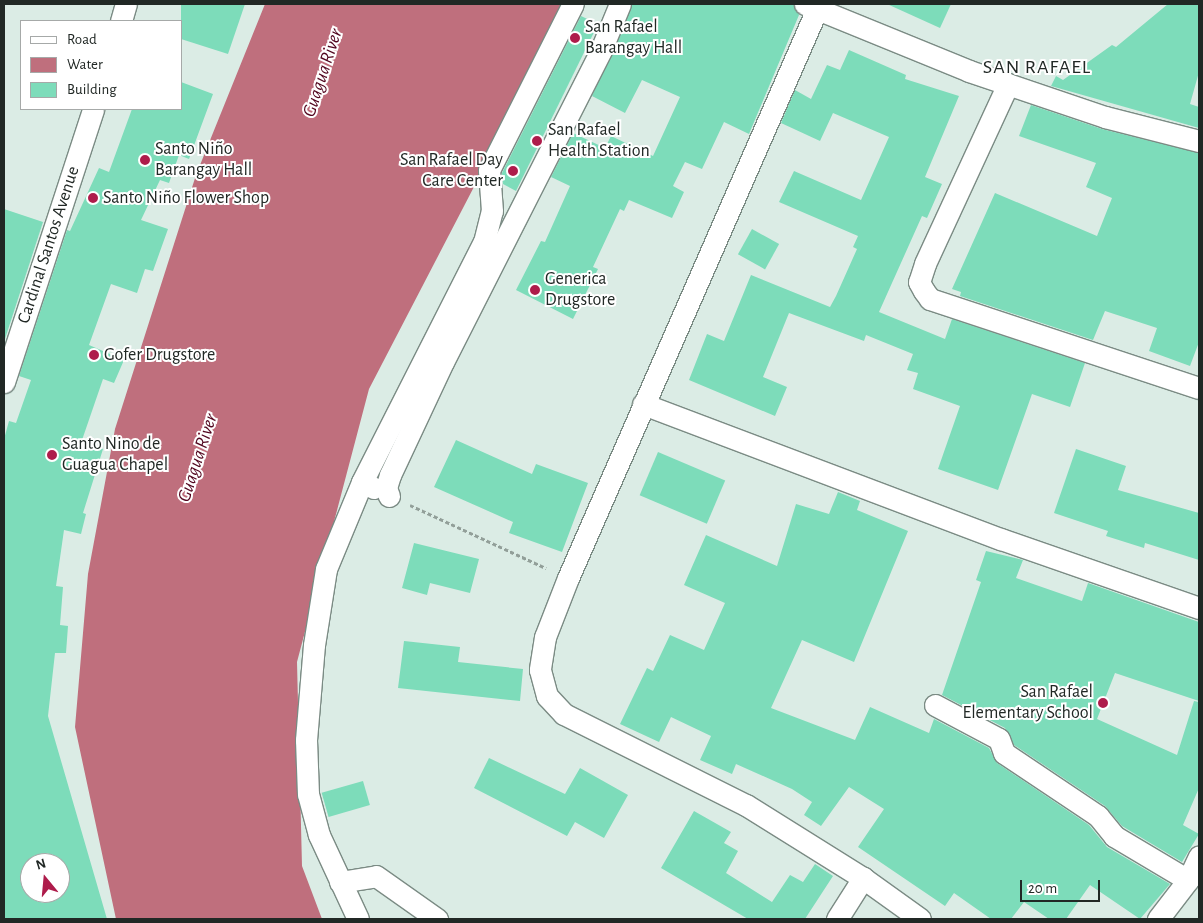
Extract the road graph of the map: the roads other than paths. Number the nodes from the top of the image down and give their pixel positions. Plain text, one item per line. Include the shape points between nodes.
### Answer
1 (126, 4) edge
2 (572, 4) edge
3 (616, 5) edge
4 (811, 6) edge
5 (121, 20) edge
6 (1008, 84) junction
7 (93, 110) edge
8 (1199, 140) edge
9 (4, 382) edge
10 (1199, 388) edge
11 (643, 404) junction
12 (362, 482) junction
13 (1199, 608) edge
14 (935, 705) dead end
15 (1199, 856) edge
16 (863, 878) junction
17 (1188, 880) junction
18 (340, 882) junction
19 (358, 919) edge
20 (437, 919) edge
21 (837, 919) edge
22 (920, 919) edge
23 (1158, 919) edge

1 - 5 street
2 - 12 street via 488,170 492,211 484,242
3 - 12 street via 601,50 443,362 390,475 386,488 390,496
4 - 6 street
4 - 11 street
6 - 8 street via 1105,117
6 - 10 street via 925,264 920,282 924,292 930,299
7 - 9 street, Cardinal Santos Avenue
11 - 13 street via 1000,539
11 - 16 street via 545,637 540,670 547,696 564,714 746,805
12 - 18 street via 326,569 314,645 306,740 308,794 319,835
14 - 17 street via 999,739 1004,753 1098,816 1114,836
15 - 17 street
16 - 21 street
16 - 22 street
17 - 23 street
18 - 19 street
18 - 20 street via 376,876

